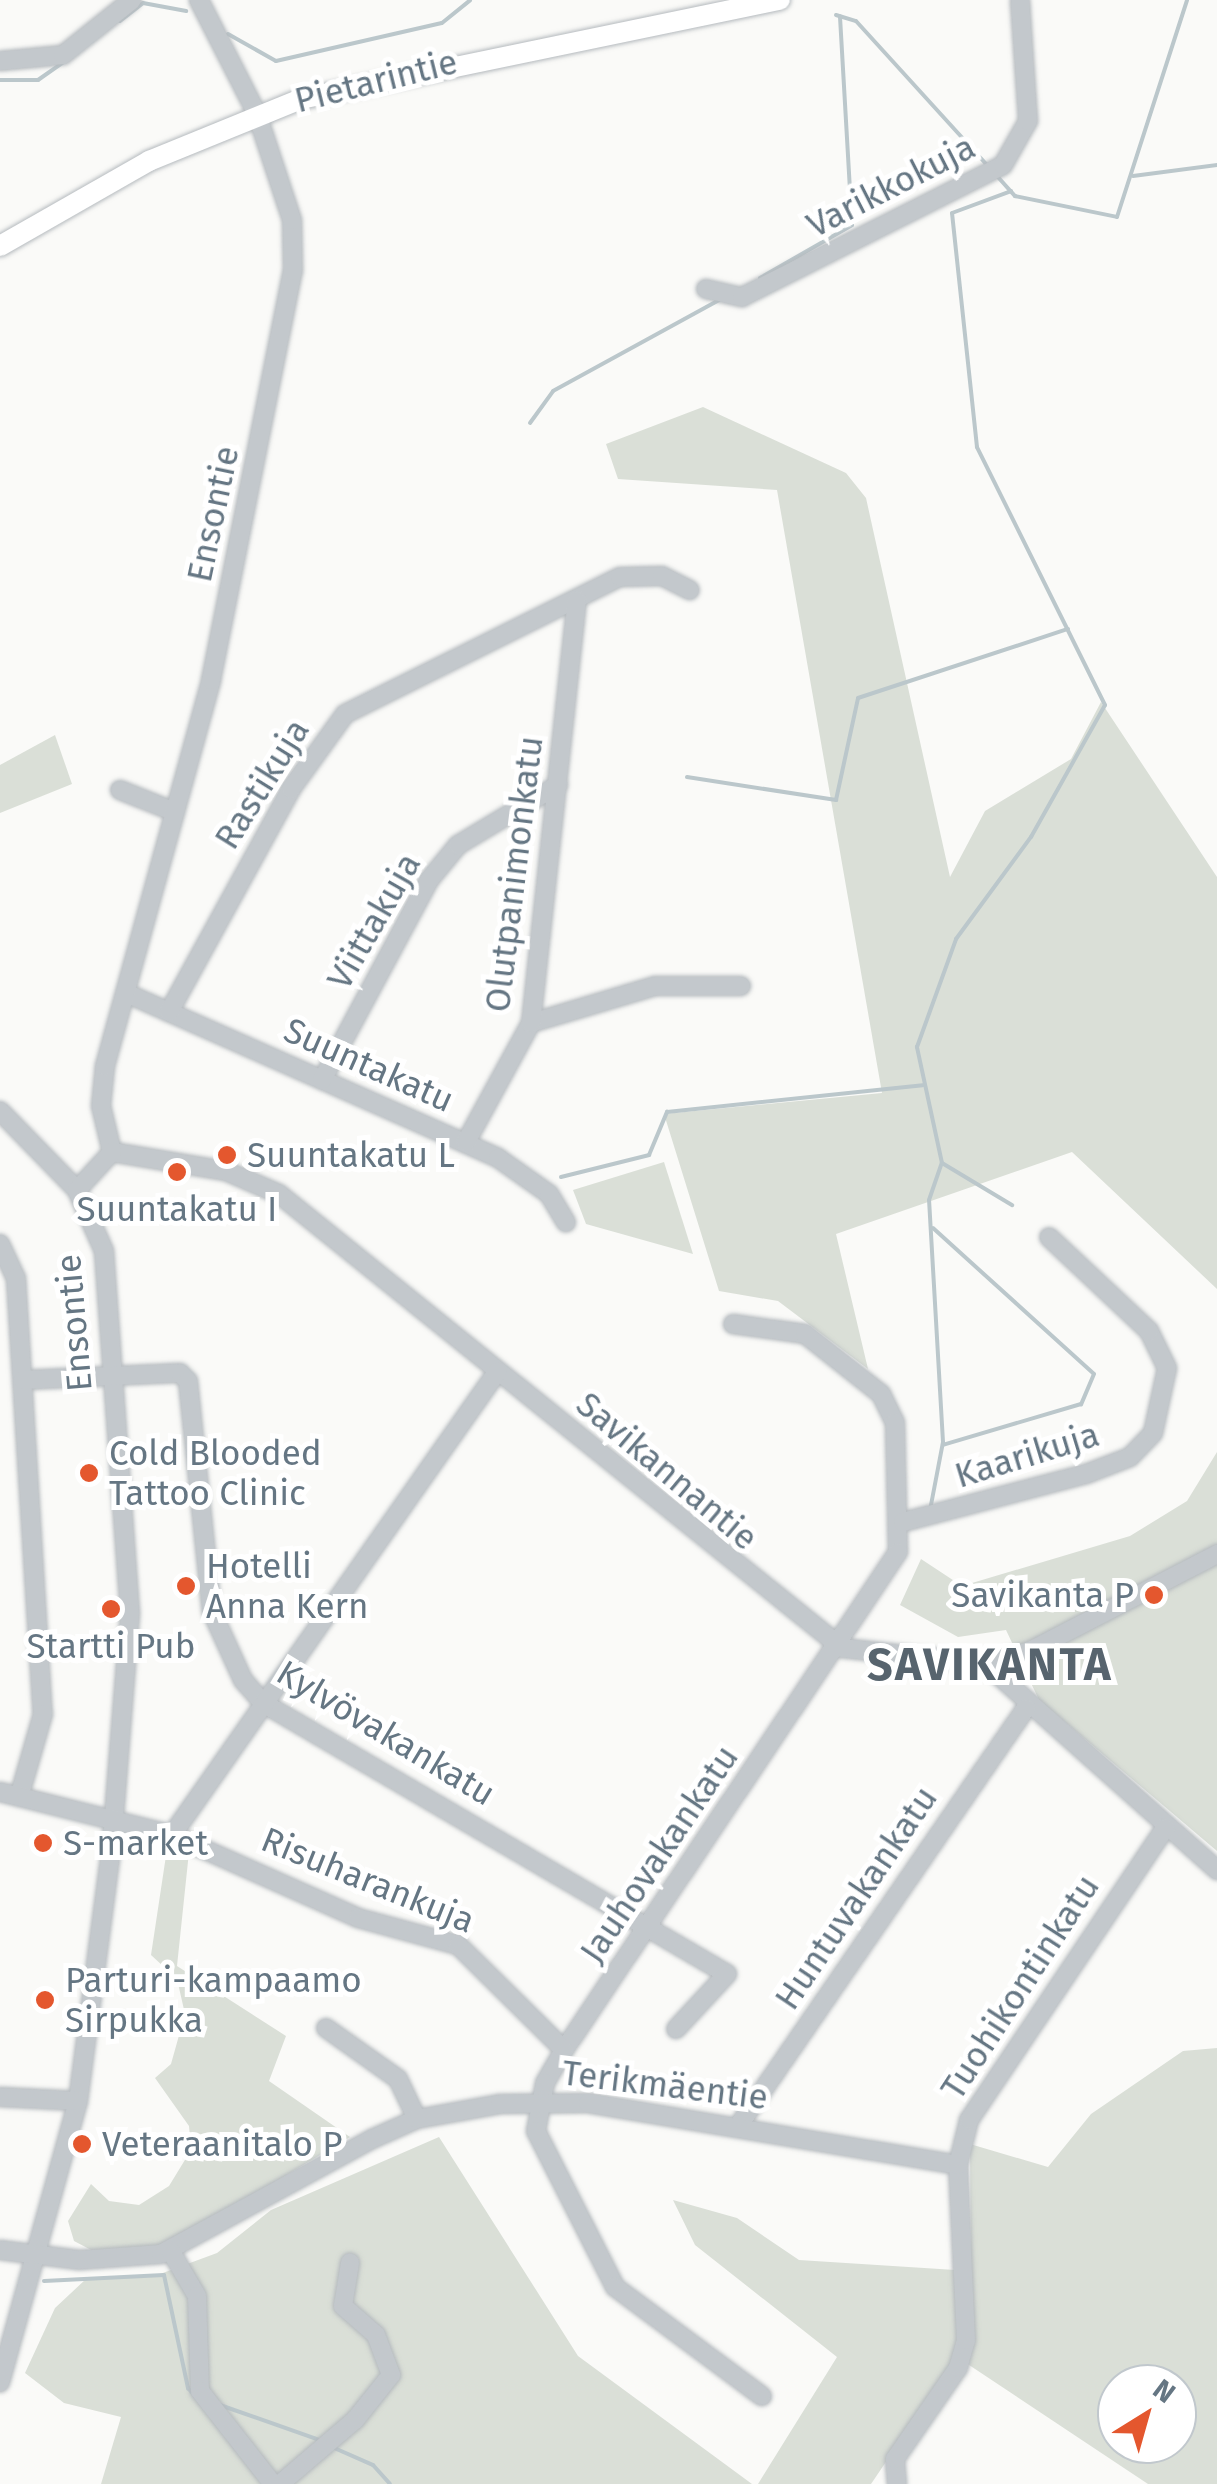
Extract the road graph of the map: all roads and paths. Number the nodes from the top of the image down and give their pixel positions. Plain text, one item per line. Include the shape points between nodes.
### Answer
1 (132, 0) edge
2 (200, 0) edge
3 (780, 0) edge
4 (1020, 0) edge
5 (0, 61) edge
6 (257, 114) junction
7 (0, 246) edge
8 (706, 289) dead end
9 (690, 590) dead end
10 (577, 600) junction
11 (558, 785) junction
12 (120, 790) dead end
13 (175, 812) junction
14 (741, 986) dead end
15 (126, 993) junction
16 (169, 1012) junction
17 (531, 1023) junction
18 (322, 1080) junction
19 (0, 1110) edge
20 (466, 1142) junction
21 (112, 1152) junction
22 (76, 1190) junction
23 (566, 1222) dead end
24 (1049, 1236) dead end
25 (0, 1244) edge
26 (733, 1324) dead end
27 (497, 1372) junction
28 (112, 1378) junction
29 (23, 1380) junction
30 (903, 1522) junction
31 (1217, 1554) edge
32 (842, 1648) junction
33 (986, 1664) junction
34 (264, 1703) junction
35 (1026, 1708) junction
36 (0, 1792) edge
37 (19, 1797) junction
38 (114, 1821) junction
39 (1165, 1828) junction
40 (172, 1834) junction
41 (1217, 1870) edge
42 (650, 1928) junction
43 (326, 2028) dead end
44 (676, 2029) dead end
45 (564, 2050) junction
46 (0, 2097) edge
47 (78, 2101) junction
48 (538, 2102) junction
49 (417, 2119) junction
50 (740, 2125) junction
51 (958, 2165) junction
52 (0, 2250) edge
53 (170, 2250) junction
54 (37, 2257) junction
55 (350, 2264) dead end
56 (0, 2382) edge
57 (762, 2396) dead end
58 (895, 2478) edge
59 (276, 2484) edge

1 - 5 street via 63,54
2 - 6 street, Ensontie
3 - 6 main road, Pietarintie via 432,64
4 - 8 street, Varikkokuja via 1028,120 1004,165 742,297
6 - 7 main road, Pietarintie via 112,179
6 - 13 street, Ensontie via 292,220 293,271 212,680
9 - 10 street, Rastikuja via 639,575
10 - 11 street, Olutpanimonkatu
10 - 16 street, Rastikuja via 345,714 291,788
11 - 17 street, Olutpanimonkatu
11 - 18 street, Viittakuja via 458,845 430,879
12 - 13 street
13 - 15 street, Ensontie
14 - 17 street via 655,986
15 - 16 street, Suuntakatu
15 - 21 street, Ensontie via 102,1084
16 - 18 street, Suuntakatu
17 - 20 street, Olutpanimonkatu
18 - 20 street, Suuntakatu
19 - 22 street, Ensontie
20 - 23 street, Suuntakatu via 530,1178
21 - 22 street
21 - 27 street, Savikannantie via 226,1171 279,1194
22 - 28 street, Ensontie via 104,1251
24 - 30 street, Kaarikuja via 1149,1331 1167,1368 1153,1432 1130,1458 1086,1474
25 - 29 street via 16,1278
26 - 30 street via 805,1334 882,1394 895,1422
27 - 32 street, Savikannantie
27 - 34 street
28 - 29 street, Kylvövakankatu
28 - 34 street, Kylvövakankatu via 180,1373 188,1381 212,1612 220,1645
28 - 38 street, Ensontie via 130,1613
29 - 37 street via 42,1714
30 - 32 street, Jauhovakankatu via 884,1580
31 - 33 street
32 - 33 street
32 - 42 street, Jauhovakankatu
33 - 35 street
34 - 40 street
34 - 42 street, Kylvövakankatu
35 - 39 street
35 - 50 street, Huntuvakankatu
36 - 37 street, Risuharankuja
37 - 38 street, Risuharankuja
38 - 40 street, Risuharankuja
38 - 47 street, Ensontie
39 - 41 street
39 - 51 street, Tuohikontinkatu via 1006,2055 968,2120
40 - 45 street, Risuharankuja via 358,1918 458,1946
42 - 44 street, Kylvövakankatu via 727,1974
42 - 45 street, Jauhovakankatu
43 - 49 street via 398,2079
45 - 48 street, Jauhovakankatu
46 - 47 street
47 - 54 street, Ensontie
48 - 49 street, Terikmäentie
48 - 50 street, Terikmäentie
48 - 57 street via 536,2131 615,2286
49 - 53 street, Terikmäentie
50 - 51 street, Terikmäentie
51 - 58 street, Tuohikontinkatu via 966,2340 958,2368
52 - 54 street, Terikmäentie
53 - 54 street, Terikmäentie via 113,2261
53 - 59 street via 197,2296 200,2391
54 - 56 street, Ensontie
55 - 59 street via 343,2306 376,2335 390,2375 355,2420

